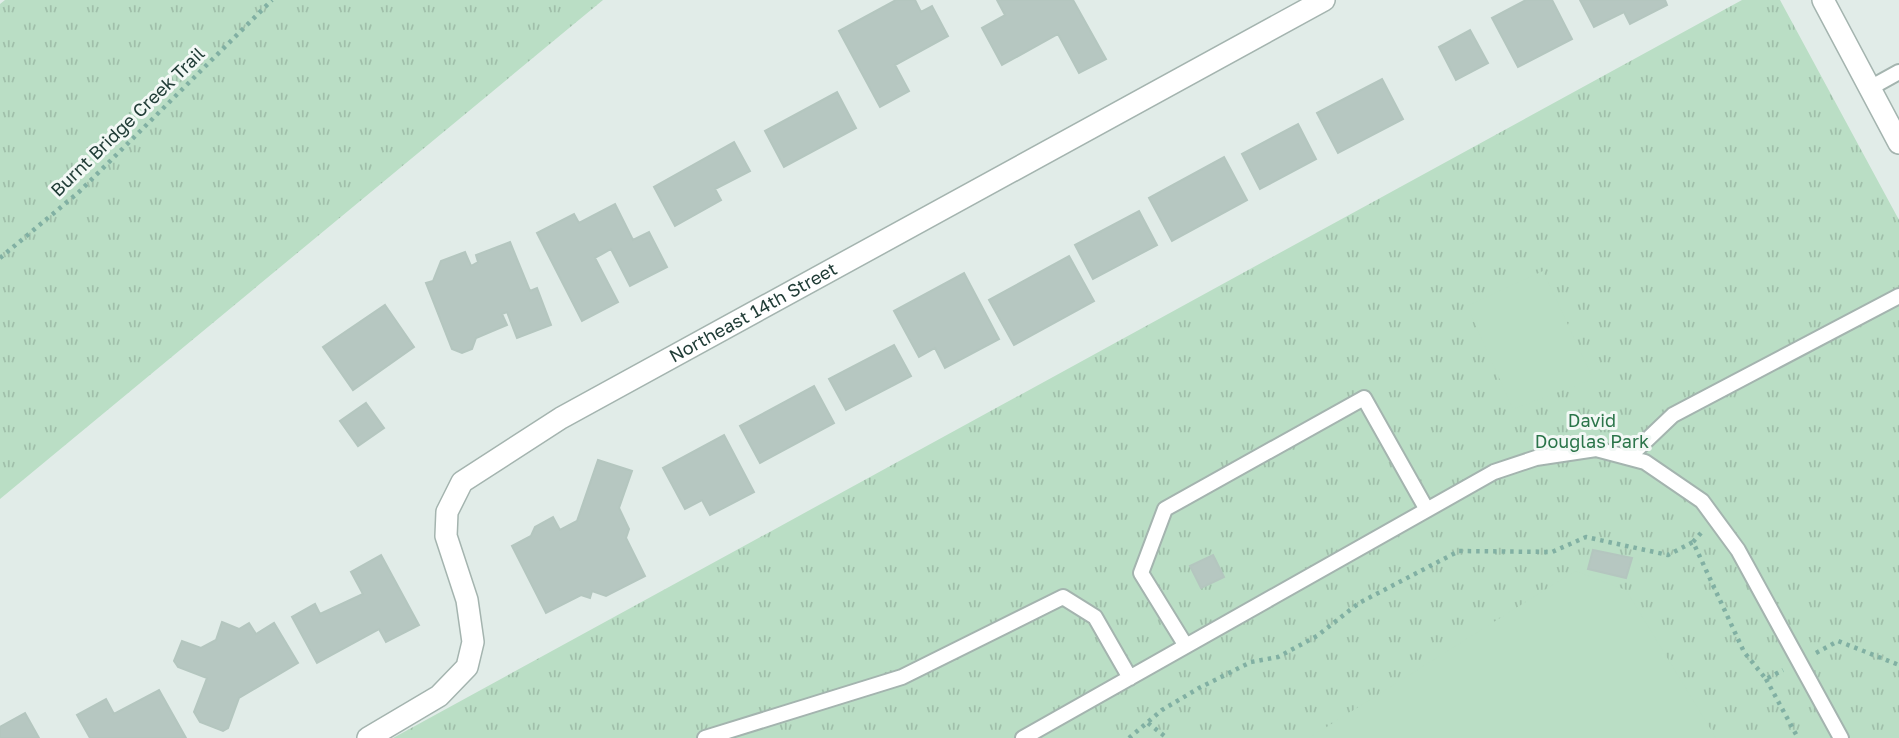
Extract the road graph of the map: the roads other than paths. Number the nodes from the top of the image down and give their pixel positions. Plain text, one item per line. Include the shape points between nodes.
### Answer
1 (1324, 0) edge
2 (1823, 0) edge
3 (1899, 72) edge
4 (1870, 88) junction
5 (1899, 143) edge
6 (1899, 296) edge
7 (1629, 457) junction
8 (1427, 510) junction
9 (1186, 646) junction
10 (1130, 678) junction
11 (368, 738) edge
12 (705, 738) edge
13 (1023, 738) edge
14 (1841, 738) edge

1 - 11 street, Northeast 14th Street via 561,418 462,482 447,512 446,536 467,600 473,642 467,667 439,696
2 - 4 street
3 - 4 lane
4 - 5 street
6 - 7 lane via 1673,415
7 - 8 lane via 1597,449 1536,458 1494,472
7 - 14 lane via 1645,462 1702,501 1738,550
8 - 9 lane
8 - 9 lane via 1364,398 1165,509 1141,573
9 - 10 lane
10 - 12 lane via 1095,617 1063,597 902,677
10 - 13 lane

